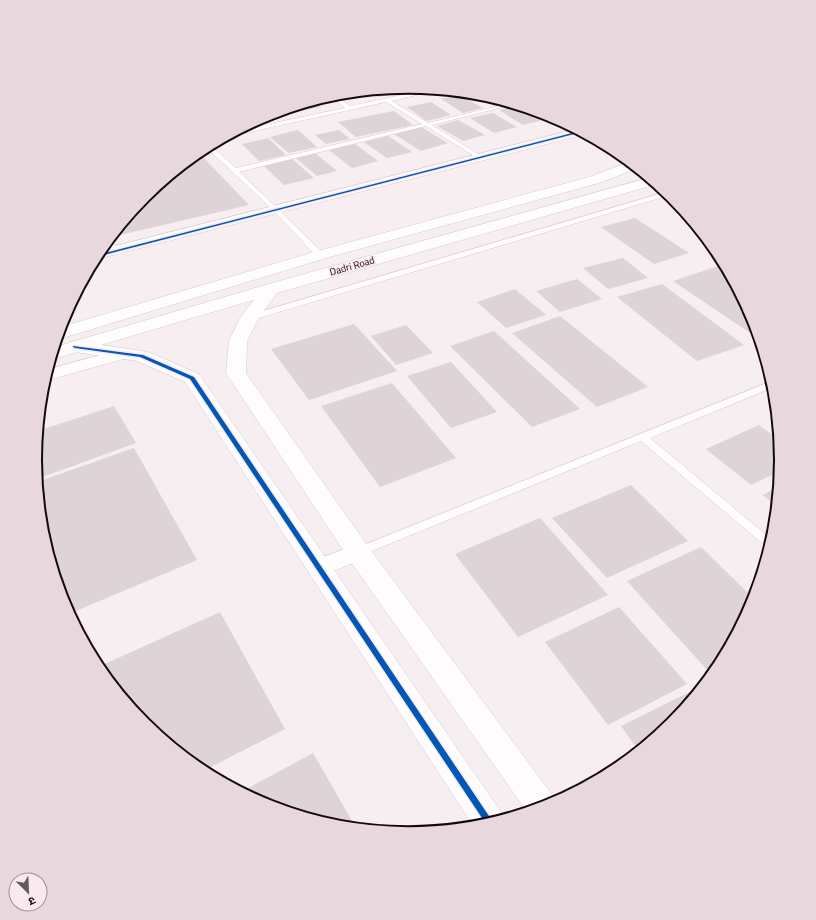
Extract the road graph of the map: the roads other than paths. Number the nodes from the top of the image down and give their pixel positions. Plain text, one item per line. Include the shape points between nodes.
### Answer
1 (414, 94) edge
2 (387, 100) junction
3 (339, 101) edge
4 (503, 106) edge
5 (349, 108) junction
6 (424, 124) junction
7 (252, 129) edge
8 (566, 130) edge
9 (573, 134) edge
10 (213, 151) edge
11 (477, 156) junction
12 (627, 167) edge
13 (233, 171) junction
14 (646, 183) edge
15 (661, 195) edge
16 (273, 207) junction
17 (112, 245) edge
18 (320, 255) junction
19 (271, 289) junction
20 (249, 318) junction
21 (62, 344) edge
22 (121, 354) junction
23 (52, 374) edge
24 (767, 387) edge
25 (643, 437) junction
26 (765, 541) edge
27 (358, 552) junction
28 (318, 568) junction
29 (538, 802) edge
30 (486, 817) edge

1 - 2 lane
2 - 5 lane
2 - 6 lane
3 - 5 lane
4 - 6 lane
5 - 7 lane
6 - 11 lane
6 - 13 lane
8 - 11 street
9 - 11 street
10 - 13 lane
11 - 16 street
12 - 18 street, Dadri Road via 594,180
13 - 16 lane
14 - 19 street, Dadri Road
15 - 20 lane
16 - 17 street
16 - 18 lane
18 - 21 street, Dadri Road
19 - 20 street
19 - 21 street, Dadri Road
20 - 27 street via 238,341 236,373
21 - 22 street
22 - 23 street
22 - 28 street via 141,356 192,378
24 - 25 lane
25 - 26 lane
25 - 27 lane
27 - 28 street
27 - 29 street
28 - 30 street

